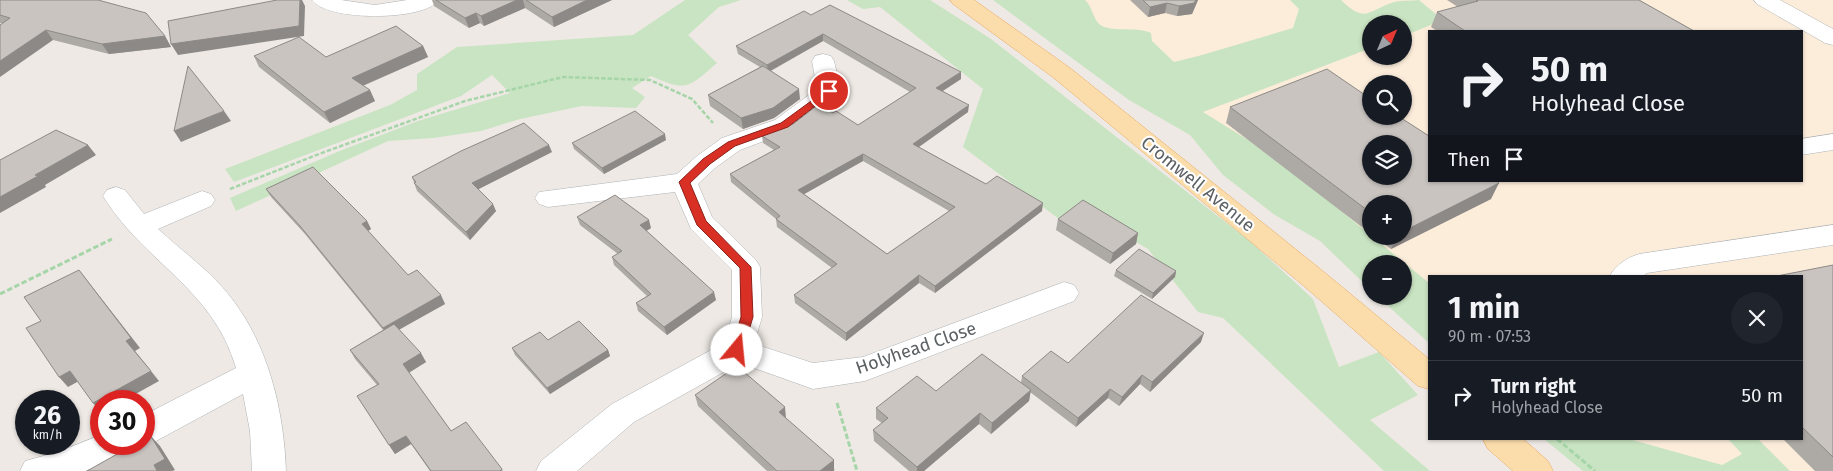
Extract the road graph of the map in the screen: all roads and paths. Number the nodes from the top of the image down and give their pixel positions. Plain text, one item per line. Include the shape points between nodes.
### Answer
1 (322, 0) edge
2 (428, 0) edge
3 (960, 0) edge
4 (1764, 0) edge
5 (1833, 14) edge
6 (1806, 23) junction
7 (1833, 38) edge
8 (823, 61) dead end
9 (1833, 142) edge
10 (731, 144) junction
11 (1803, 147) edge
12 (684, 182) junction
13 (116, 196) dead end
14 (548, 198) dead end
15 (202, 200) joint
16 (139, 226) junction
17 (1833, 236) edge
18 (1625, 275) edge
19 (1064, 293) dead end
20 (0, 294) edge
21 (737, 350) junction
22 (253, 374) junction
23 (828, 374) junction
24 (1428, 375) edge
25 (155, 425) edge
26 (1501, 440) edge
27 (1558, 440) edge
28 (90, 454) edge
29 (37, 471) edge
30 (269, 471) edge
31 (553, 471) edge
32 (857, 471) edge
33 (1536, 471) edge
34 (1595, 471) edge

1 - 2 street via 345,9 378,12
3 - 24 main road, Cromwell Avenue via 1062,73
4 - 6 street
5 - 6 street
6 - 7 street
8 - 10 street via 829,91 784,125
9 - 11 street
10 - 12 street
10 - 15 path via 692,99 650,80 563,77 465,101
12 - 14 street
12 - 21 street via 701,222 746,267 747,317
13 - 16 street
15 - 16 street
16 - 20 path
16 - 22 street via 223,308 235,328
17 - 18 street via 1639,264
19 - 23 street, Holyhead Close via 865,368
21 - 23 street, Holyhead Close via 813,376
21 - 31 street via 623,413
22 - 25 street
22 - 30 street via 268,442
23 - 32 path
26 - 33 main road
27 - 34 path
28 - 29 street

